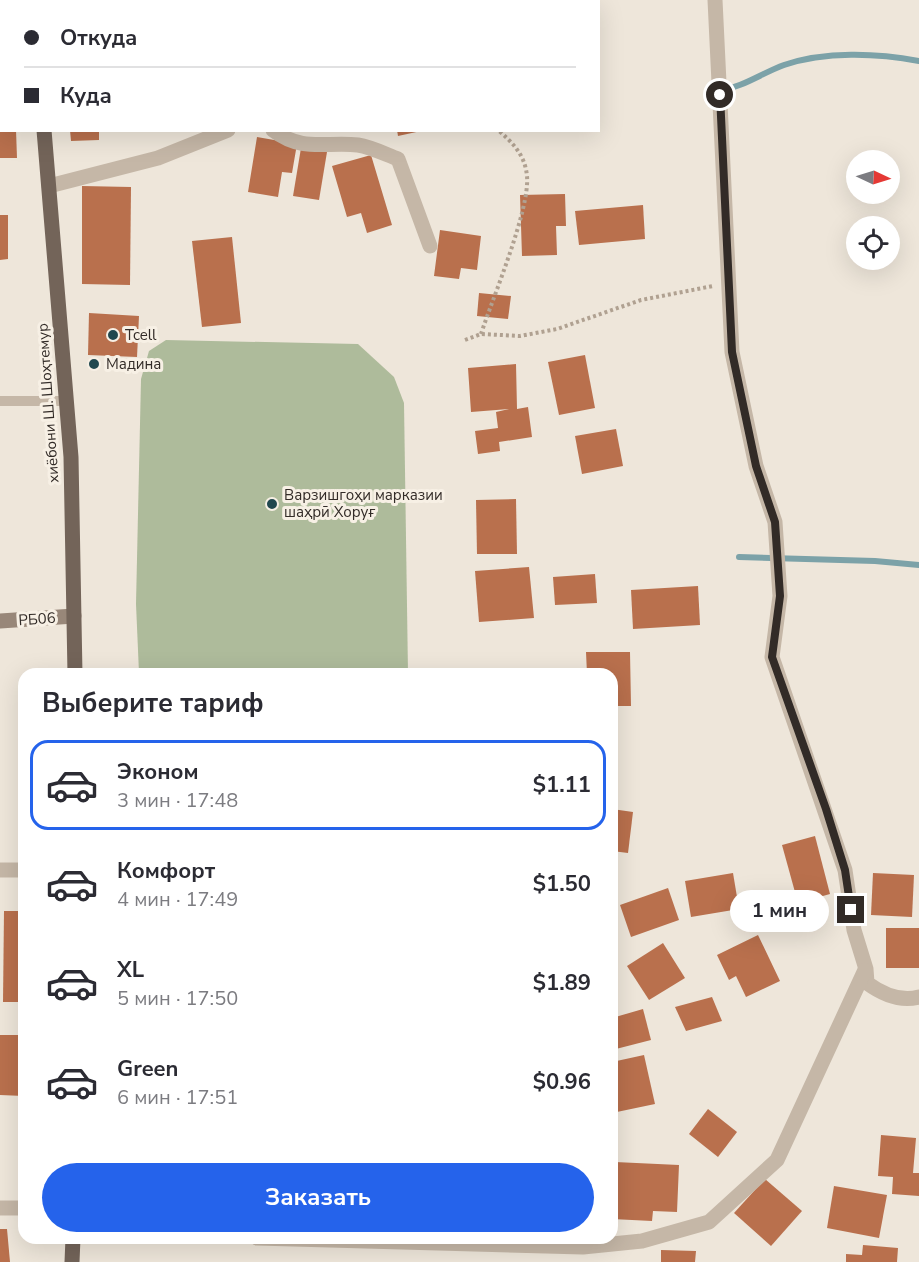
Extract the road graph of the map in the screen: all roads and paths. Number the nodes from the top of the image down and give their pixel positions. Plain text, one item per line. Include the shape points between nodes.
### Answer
1 (715, 0) edge
2 (44, 132) edge
3 (223, 132) edge
4 (276, 132) edge
5 (500, 132) edge
6 (49, 186) junction
7 (430, 246) dead end
8 (729, 284) junction
9 (481, 334) junction
10 (465, 340) dead end
11 (0, 401) edge
12 (67, 401) junction
13 (74, 616) junction
14 (0, 621) edge
15 (75, 668) edge
16 (0, 870) edge
17 (18, 870) edge
18 (866, 969) junction
19 (919, 997) edge
20 (0, 1208) edge
21 (18, 1208) edge
22 (618, 1243) edge
23 (73, 1244) edge
24 (519, 1244) edge
25 (612, 1244) edge
26 (72, 1262) edge

1 - 8 street
2 - 6 main road, хиёбони Ш. Шоҳтемур
3 - 6 street via 158,158
4 - 7 street via 318,147 358,145 398,159
5 - 9 path via 517,147 527,175 524,207
6 - 12 main road, хиёбони Ш. Шоҳтемур
8 - 9 path via 640,300 557,329 520,336
8 - 18 street via 732,352 756,466 775,522 780,596 772,657 845,870 854,930
9 - 10 path
11 - 12 lane
12 - 13 main road, хиёбони Ш. Шоҳтемур via 74,509
13 - 14 main road, РБ06 / РБ06
13 - 15 main road, хиёбони Ш. Шоҳтемур
16 - 17 street
18 - 19 street via 867,983 881,993 909,999
18 - 22 street via 777,1160 709,1222 642,1241
20 - 21 street
23 - 26 main road
24 - 25 street via 583,1247

